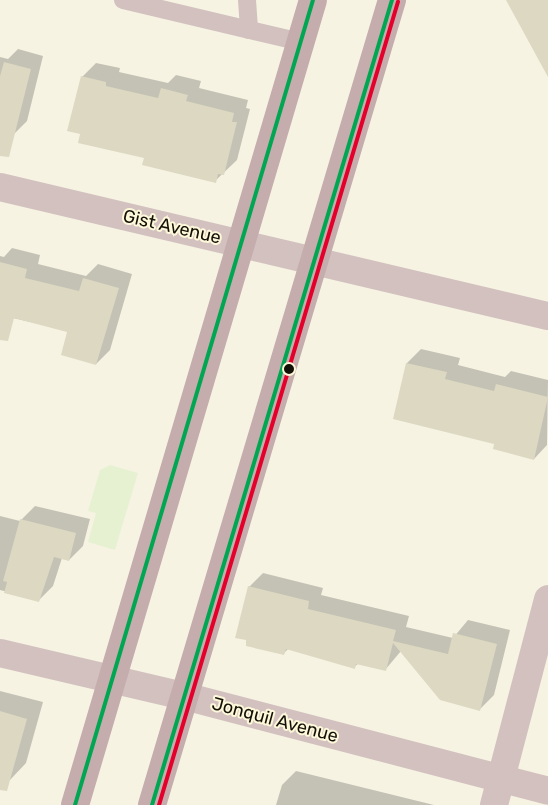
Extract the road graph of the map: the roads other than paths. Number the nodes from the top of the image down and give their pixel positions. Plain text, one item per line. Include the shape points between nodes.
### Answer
1 (123, 0) edge
2 (247, 0) edge
3 (314, 0) edge
4 (392, 0) edge
5 (249, 30) junction
6 (301, 42) junction
7 (0, 187) edge
8 (240, 243) junction
9 (314, 260) junction
10 (548, 316) edge
11 (548, 599) edge
12 (0, 652) edge
13 (113, 679) junction
14 (184, 696) junction
15 (500, 779) junction
16 (548, 791) edge
17 (74, 805) edge
18 (152, 805) edge
19 (494, 805) edge

1 - 5 lane
2 - 5 lane
3 - 6 main road
4 - 9 main road
5 - 6 lane
6 - 8 main road
7 - 8 street, Gist Avenue
8 - 9 street, Gist Avenue
8 - 13 main road
9 - 10 street, Gist Avenue
9 - 14 main road
11 - 15 street
12 - 13 street, Jonquil Avenue
13 - 14 street, Jonquil Avenue
13 - 17 main road
14 - 15 street, Jonquil Avenue
14 - 18 main road
15 - 16 street, Jonquil Avenue
15 - 19 street

